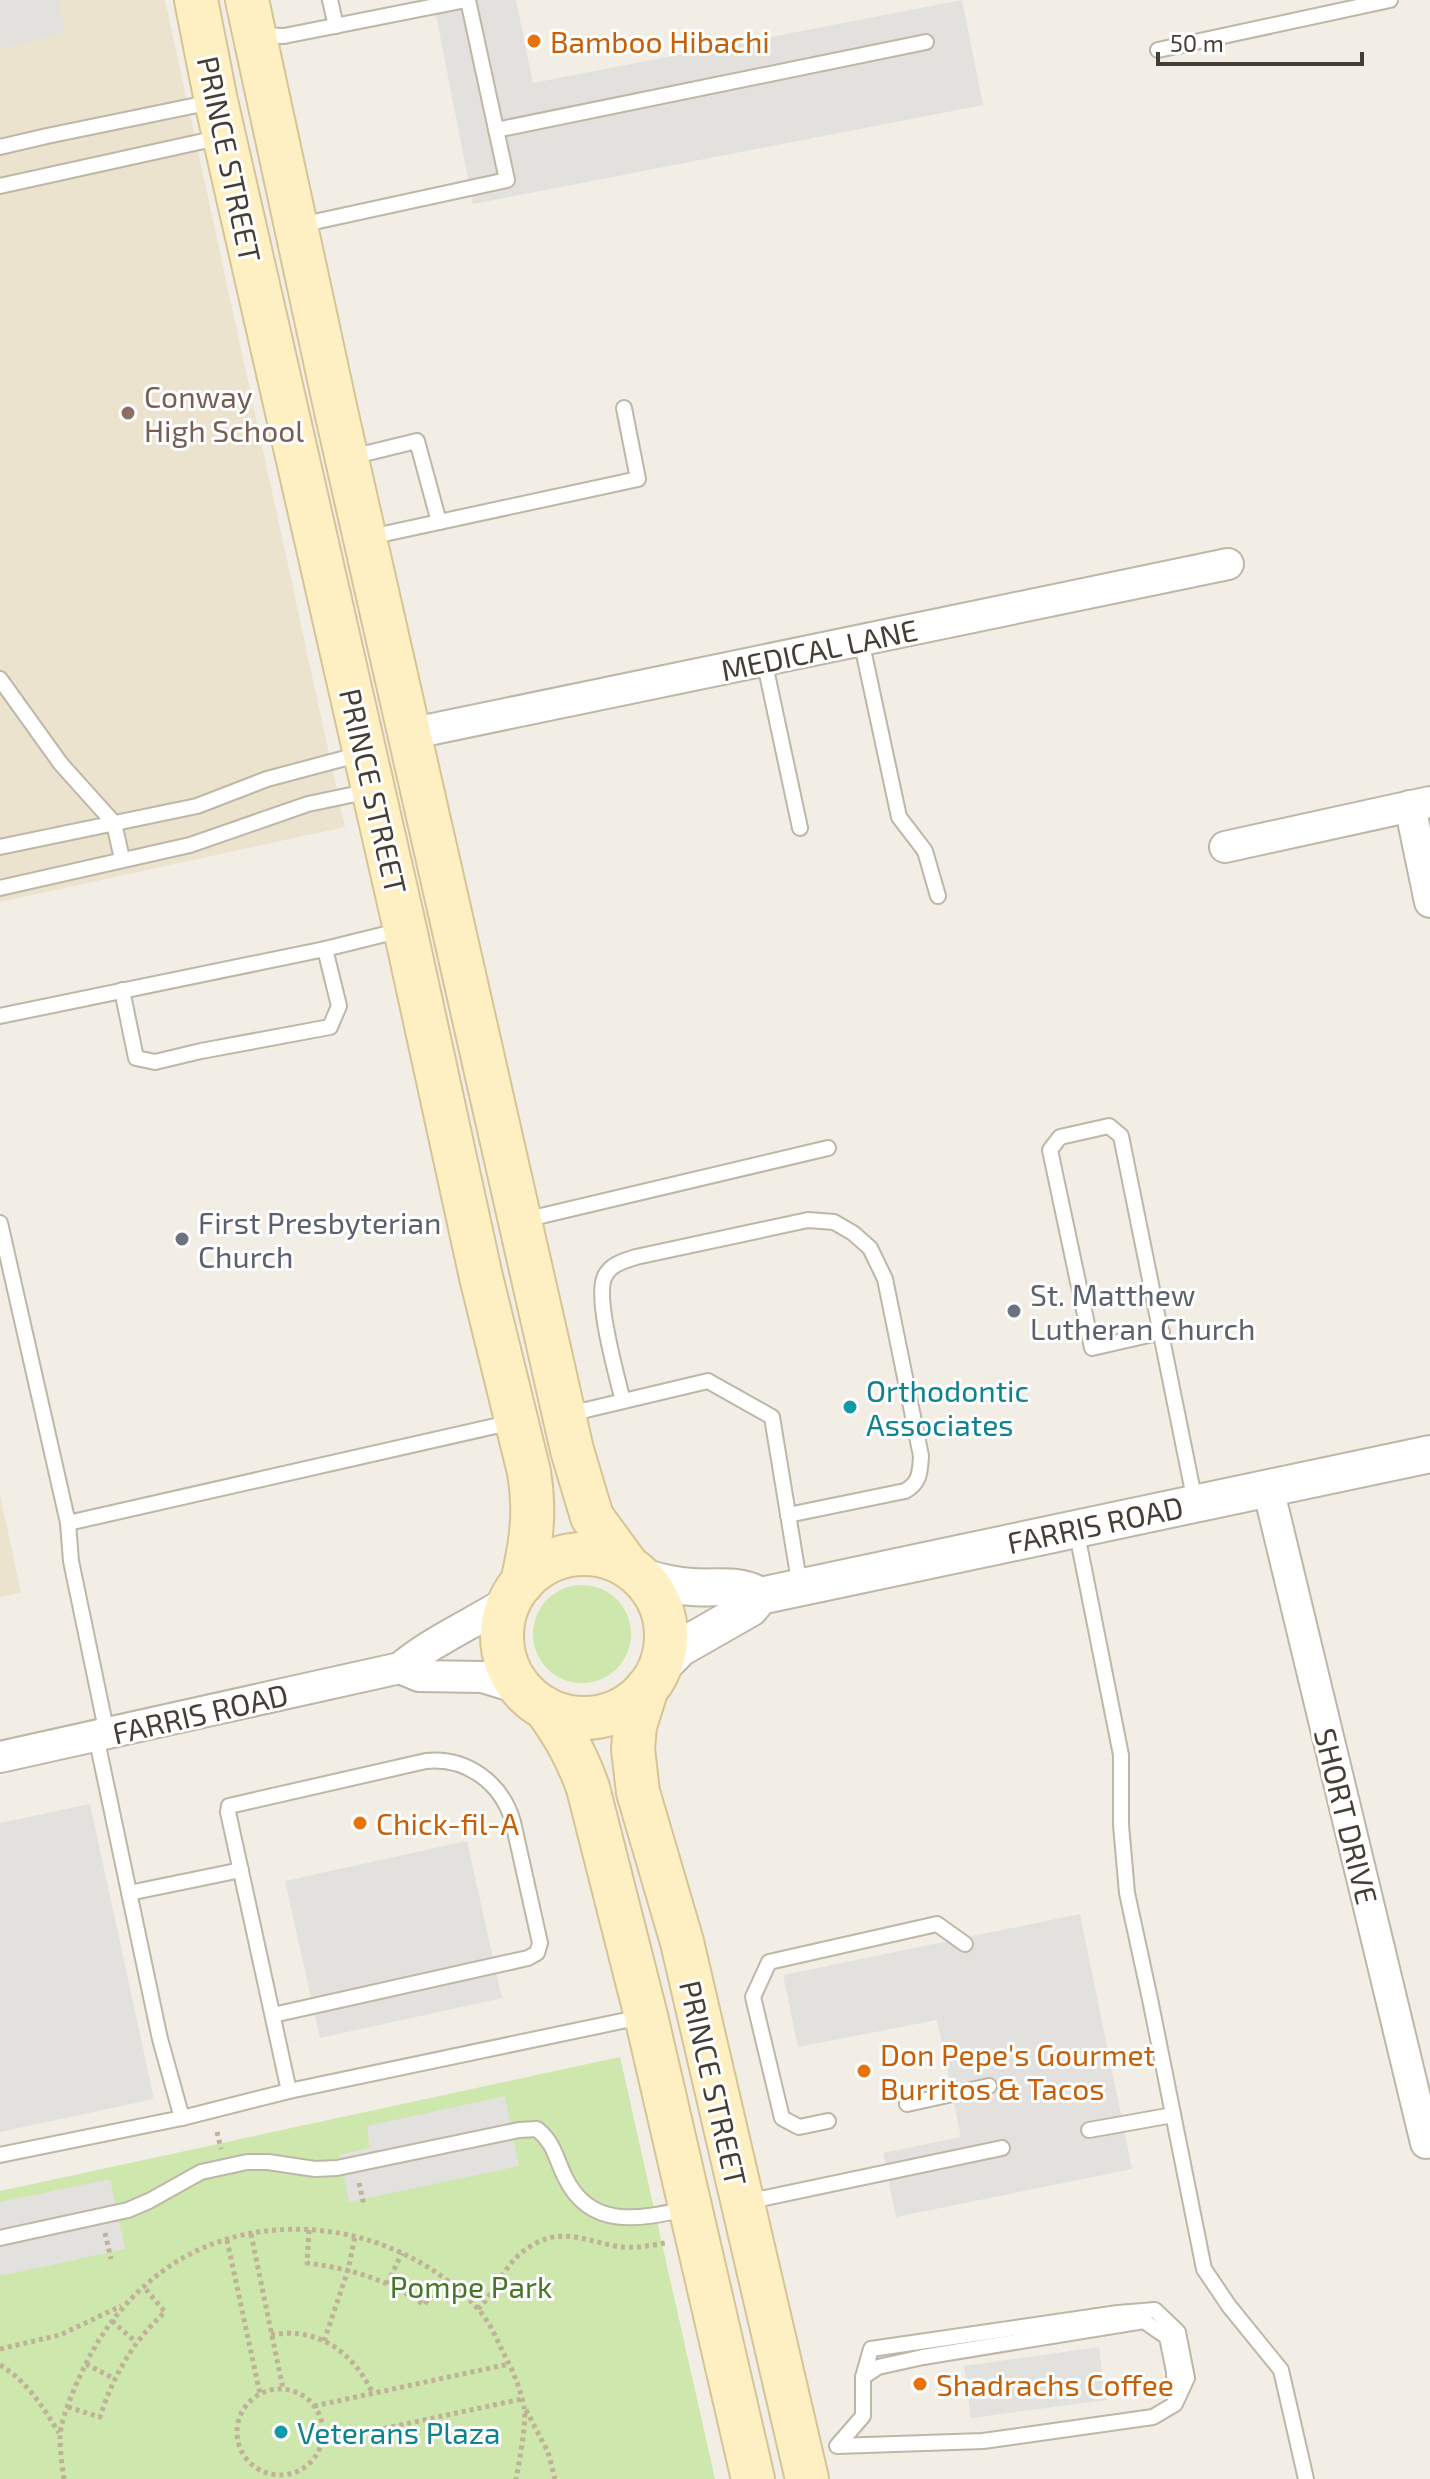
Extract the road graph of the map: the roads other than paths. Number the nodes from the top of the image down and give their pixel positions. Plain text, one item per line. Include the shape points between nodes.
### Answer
1 (196, 0) edge
2 (222, 0) edge
3 (330, 0) edge
4 (467, 0) edge
5 (1390, 0) edge
6 (250, 17) edge
7 (336, 26) junction
8 (926, 42) dead end
9 (1158, 50) dead end
10 (220, 119) junction
11 (496, 130) junction
12 (0, 147) edge
13 (0, 186) edge
14 (296, 226) junction
15 (624, 408) dead end
16 (336, 411) junction
17 (347, 458) junction
18 (439, 522) junction
19 (316, 537) junction
20 (365, 538) junction
21 (1228, 564) dead end
22 (861, 640) junction
23 (764, 660) junction
24 (0, 679) edge
25 (409, 734) junction
26 (369, 772) junction
27 (1420, 804) edge
28 (114, 823) junction
29 (800, 828) dead end
30 (0, 847) edge
31 (1225, 847) dead end
32 (122, 859) junction
33 (0, 888) edge
34 (938, 896) dead end
35 (1430, 902) edge
36 (405, 929) junction
37 (325, 949) junction
38 (122, 990) junction
39 (0, 1016) edge
40 (828, 1148) dead end
41 (520, 1220) junction
42 (0, 1223) edge
43 (1162, 1332) junction
44 (623, 1401) junction
45 (564, 1415) junction
46 (518, 1421) junction
47 (1430, 1454) edge
48 (1268, 1488) junction
49 (1195, 1502) junction
50 (788, 1515) junction
51 (68, 1523) junction
52 (1076, 1528) junction
53 (634, 1571) junction
54 (800, 1587) junction
55 (516, 1591) junction
56 (760, 1596) junction
57 (400, 1668) junction
58 (653, 1679) junction
59 (534, 1698) junction
60 (102, 1735) junction
61 (0, 1757) edge
62 (241, 1870) junction
63 (129, 1893) junction
64 (965, 1944) dead end
65 (273, 2015) junction
66 (646, 2016) junction
67 (989, 2086) dead end
68 (289, 2091) junction
69 (907, 2104) dead end
70 (1173, 2115) junction
71 (182, 2118) junction
72 (828, 2121) dead end
73 (1089, 2130) dead end
74 (1426, 2143) dead end
75 (1002, 2148) dead end
76 (0, 2155) edge
77 (742, 2203) junction
78 (680, 2224) junction
79 (0, 2238) edge
80 (1175, 2404) joint
81 (753, 2479) edge
82 (807, 2479) edge
83 (1306, 2479) edge

1 - 10 main road, PRINCE STREET
2 - 6 main road via 233,16
3 - 7 lane
4 - 7 lane
4 - 11 lane
5 - 9 lane
6 - 7 lane via 284,36
6 - 14 main road, PRINCE STREET
8 - 11 lane
10 - 12 lane via 47,136
10 - 13 lane
10 - 16 main road via 232,108 252,131 261,153 310,378
10 - 19 main road, PRINCE STREET
11 - 14 lane via 507,180
14 - 16 main road, PRINCE STREET
15 - 18 lane via 638,479
16 - 17 main road, PRINCE STREET
17 - 18 lane via 417,441
17 - 20 main road, PRINCE STREET
18 - 20 lane
19 - 25 main road via 343,573 379,705
19 - 26 main road, PRINCE STREET
20 - 25 main road, PRINCE STREET
21 - 22 street, MEDICAL LANE
22 - 23 street, MEDICAL LANE
22 - 34 lane via 899,817 925,851
23 - 25 street, MEDICAL LANE
23 - 29 lane
24 - 28 lane via 61,764
25 - 41 main road, PRINCE STREET
26 - 28 lane via 267,779 197,806
26 - 32 lane via 308,804 190,845
26 - 36 main road, PRINCE STREET
27 - 31 street
27 - 35 street
28 - 30 lane
28 - 32 lane
32 - 33 lane
36 - 37 lane
36 - 41 main road via 423,944 442,979 493,1197
36 - 46 main road, PRINCE STREET
37 - 38 lane
37 - 38 lane via 339,1006 330,1027 155,1062 136,1058
38 - 39 lane
40 - 41 lane
41 - 45 main road, PRINCE STREET
42 - 51 lane
43 - 43 lane via 1121,1136 1109,1126 1060,1137 1050,1150 1092,1348
43 - 49 lane
44 - 45 lane
44 - 50 lane via 708,1381 772,1417
44 - 50 lane via 602,1293 604,1278 616,1263 808,1220 834,1222 853,1233 870,1248 885,1279 921,1456 920,1477 905,1491
45 - 53 main road, PRINCE STREET via 592,1517
46 - 51 lane
46 - 55 main road, PRINCE STREET via 533,1497 533,1531
47 - 48 street, FARRIS ROAD
48 - 49 street, FARRIS ROAD
48 - 74 street, SHORT DRIVE
49 - 52 street, FARRIS ROAD
50 - 54 lane
51 - 60 lane
52 - 54 street, FARRIS ROAD
52 - 70 lane via 1121,1755 1127,1893
53 - 55 main road via 599,1555 566,1555 536,1569
53 - 56 street, FARRIS ROAD via 663,1583 727,1586
53 - 58 main road via 656,1596 666,1625 664,1655
54 - 56 street, FARRIS ROAD
55 - 57 street, FARRIS ROAD
55 - 59 main road via 505,1613 502,1641 509,1669
56 - 58 street, FARRIS ROAD via 750,1608 680,1648
57 - 59 street, FARRIS ROAD via 419,1676 482,1677
57 - 60 street, FARRIS ROAD
58 - 59 main road via 630,1704 601,1717 569,1717
58 - 77 main road, PRINCE STREET via 635,1726 638,1792 682,1942
59 - 66 main road, PRINCE STREET via 562,1731 580,1764
60 - 61 street, FARRIS ROAD
60 - 63 lane
62 - 63 lane
62 - 65 lane
62 - 65 lane via 228,1812 231,1805 441,1760 481,1775 507,1803 534,1913 540,1943 534,1956
63 - 71 lane
64 - 72 lane via 937,1924 769,1962 753,1997 782,2118 799,2127
65 - 68 lane
66 - 68 lane
66 - 78 main road, PRINCE STREET
67 - 69 lane
68 - 71 lane
70 - 73 lane
70 - 83 lane via 1204,2269 1281,2370
71 - 76 lane
75 - 77 lane
77 - 82 main road, PRINCE STREET
78 - 79 lane via 600,2213 580,2198 549,2139 537,2129 337,2168 247,2162 201,2172 128,2210
78 - 81 main road, PRINCE STREET
80 - 80 lane via 1153,2417 983,2441 837,2446 863,2416 863,2377 871,2349 1118,2313 1155,2310 1178,2332 1187,2378

